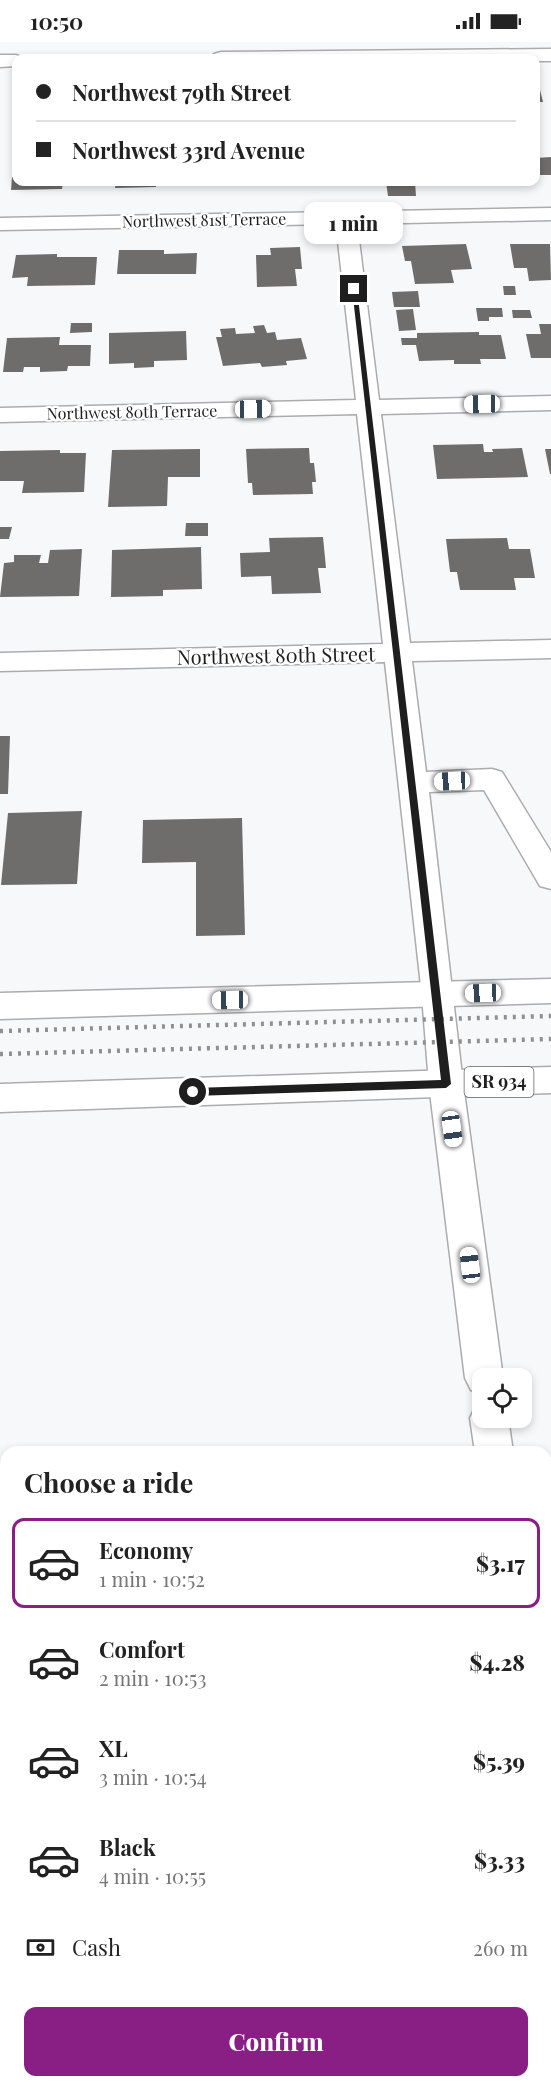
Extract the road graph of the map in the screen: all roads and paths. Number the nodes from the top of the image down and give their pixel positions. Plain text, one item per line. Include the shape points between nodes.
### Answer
1 (551, 214) edge
2 (346, 218) junction
3 (0, 224) edge
4 (551, 403) edge
5 (368, 407) junction
6 (0, 415) edge
7 (551, 649) edge
8 (397, 653) junction
9 (0, 662) edge
10 (412, 783) junction
11 (551, 878) edge
12 (551, 991) edge
13 (438, 995) junction
14 (0, 1006) edge
15 (551, 1080) edge
16 (446, 1084) junction
17 (0, 1098) edge
18 (483, 1368) edge
19 (490, 1428) edge
20 (493, 1446) edge

1 - 2 street, Northwest 81st Terrace
2 - 3 street, Northwest 81st Terrace
2 - 5 street
4 - 5 street, Northwest 80th Terrace
5 - 6 street, Northwest 80th Terrace
5 - 8 street
7 - 8 street, Northwest 80th Street
8 - 9 street, Northwest 80th Street
8 - 10 street
10 - 11 street via 492,779
10 - 13 street
12 - 13 street
13 - 14 street
13 - 16 street
15 - 16 street, SR 934
16 - 17 street, SR 934
16 - 18 street
19 - 20 street

